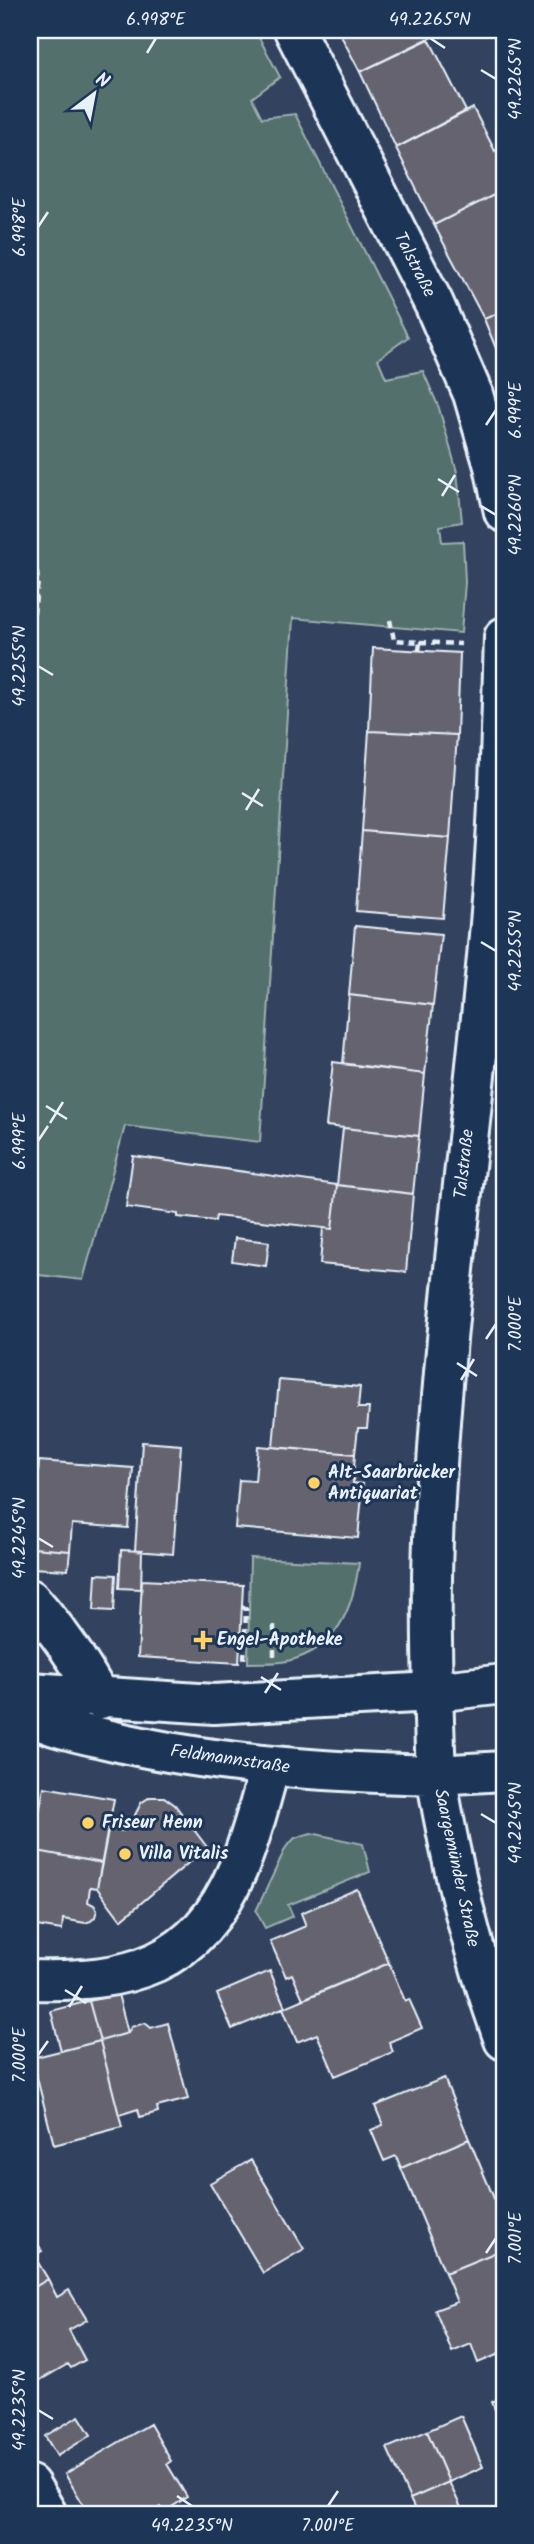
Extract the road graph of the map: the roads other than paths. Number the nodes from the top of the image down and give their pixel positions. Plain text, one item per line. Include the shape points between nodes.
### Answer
1 (294, 30) edge
2 (504, 512) edge
3 (504, 637) edge
4 (30, 1599) edge
5 (504, 1684) edge
6 (30, 1692) edge
7 (433, 1692) junction
8 (100, 1699) junction
9 (30, 1716) edge
10 (271, 1767) junction
11 (504, 1771) edge
12 (436, 1775) junction
13 (30, 1980) edge
14 (504, 2040) edge
15 (30, 2485) edge
16 (47, 2514) edge

1 - 2 main road, Talstraße via 434,304 472,394
3 - 7 main road, Talstraße via 489,939 444,1371 432,1556
4 - 8 main road via 77,1657
5 - 7 main road
6 - 8 main road
7 - 8 main road via 214,1704
7 - 12 main road, Saargemünder Straße
9 - 10 main road, Feldmannstraße via 132,1745
10 - 12 main road, Feldmannstraße
10 - 13 main road via 237,1871 197,1935 168,1957 136,1971 95,1979
11 - 12 main road, Feldmannstraße
12 - 14 main road, Saargemünder Straße via 470,1939
15 - 16 main road

